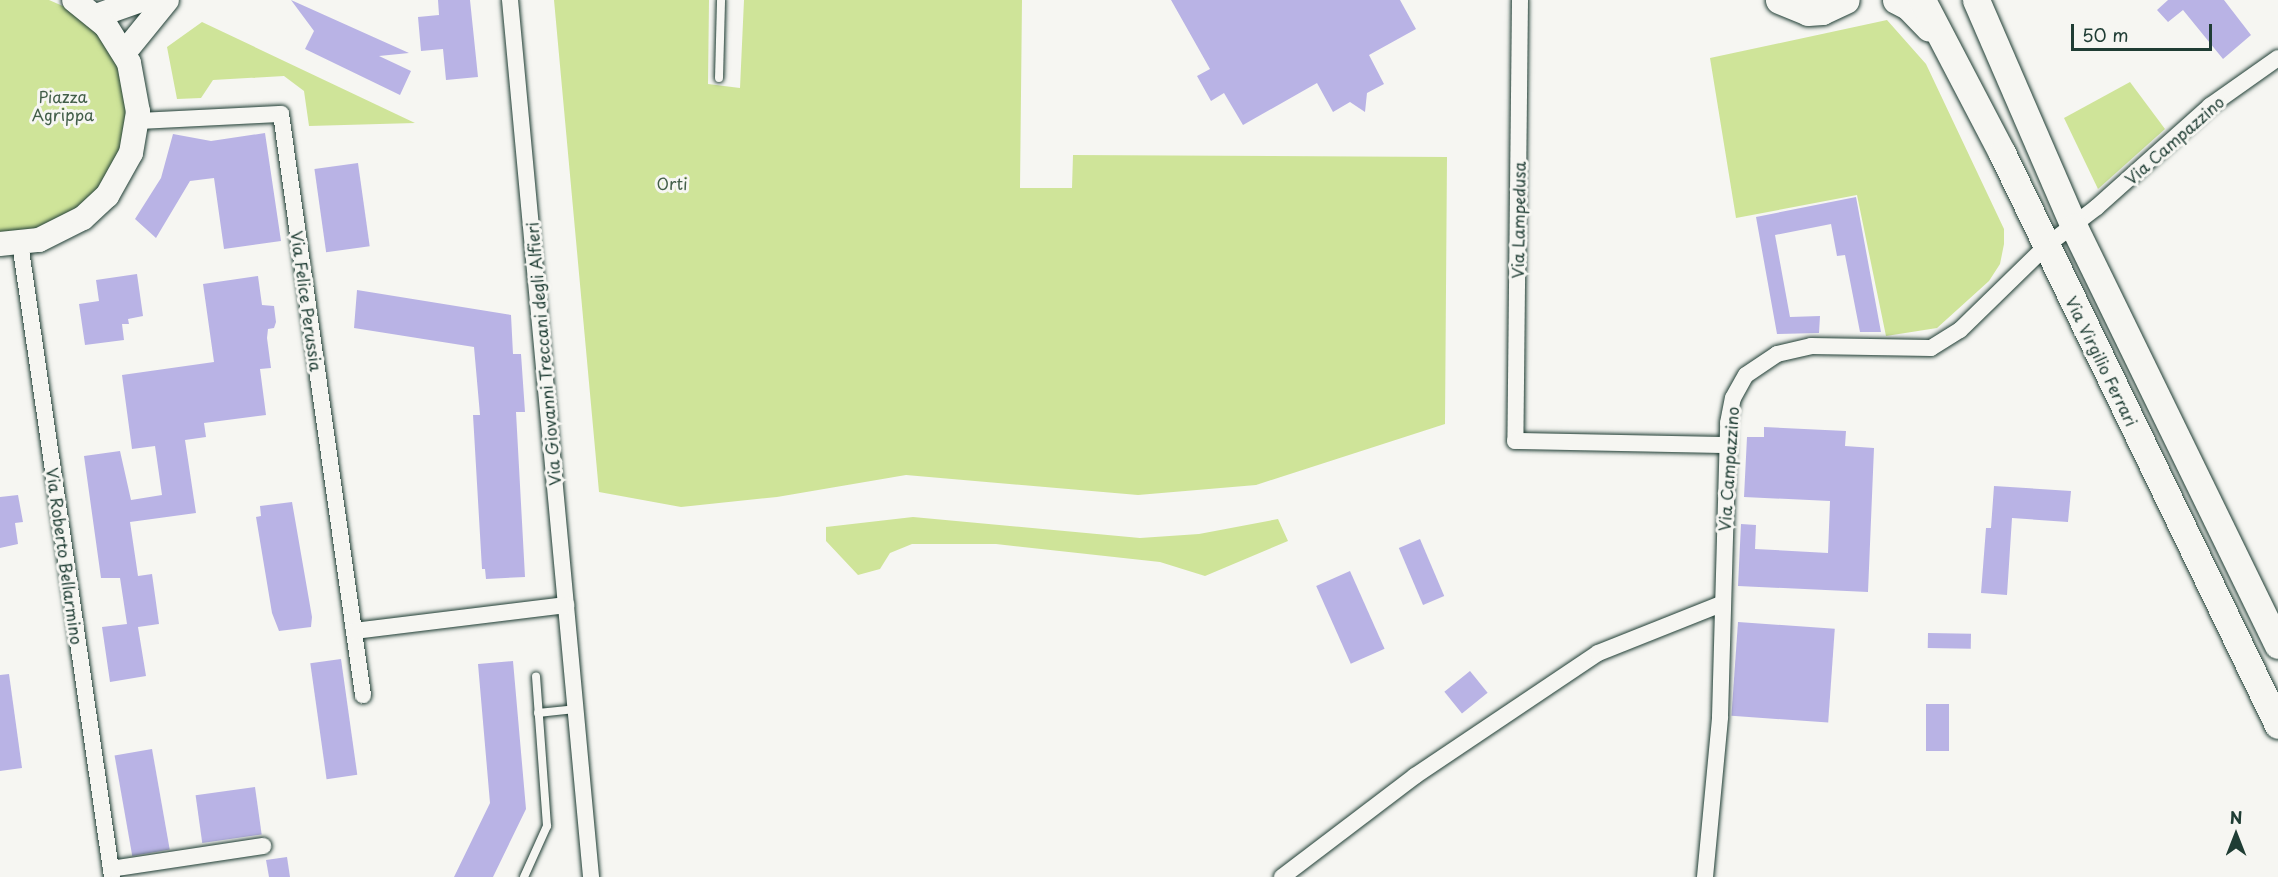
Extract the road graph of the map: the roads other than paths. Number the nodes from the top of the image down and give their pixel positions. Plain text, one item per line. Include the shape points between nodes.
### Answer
1 (75, 0) edge
2 (141, 0) edge
3 (167, 0) edge
4 (510, 0) edge
5 (721, 0) edge
6 (1520, 0) edge
7 (1779, 0) edge
8 (1846, 0) edge
9 (1896, 0) edge
10 (1922, 0) edge
11 (1976, 0) edge
12 (96, 16) junction
13 (1942, 42) junction
14 (124, 53) junction
15 (2278, 58) edge
16 (719, 78) dead end
17 (137, 121) junction
18 (2074, 227) junction
19 (10, 244) edge
20 (2046, 246) junction
21 (1727, 445) junction
22 (1721, 604) junction
23 (566, 605) junction
24 (354, 631) junction
25 (2278, 645) edge
26 (536, 675) dead end
27 (363, 696) dead end
28 (575, 709) junction
29 (538, 713) junction
30 (2278, 725) edge
31 (262, 846) dead end
32 (111, 873) edge
33 (524, 877) edge
34 (591, 877) edge
35 (1282, 877) edge
36 (1705, 877) edge

1 - 12 main road
2 - 12 main road
3 - 14 main road
4 - 23 street, Via Giovanni Treccani degli Alfieri
5 - 16 lane
6 - 21 street, Via Lampedusa via 1515,441
7 - 8 main road via 1808,12 1822,11
9 - 13 main road via 1908,6
10 - 13 main road, Via Virgilio Ferrari
11 - 18 main road, Via Virgilio Ferrari
12 - 14 main road
13 - 20 main road, Via Virgilio Ferrari
14 - 17 main road via 135,87
15 - 18 street, Via Campazzino via 2211,106
17 - 19 main road via 125,168 96,208 55,235
17 - 24 street, Via Felice Perussia via 281,114
18 - 20 street, Via Campazzino
18 - 25 main road, Via Virgilio Ferrari
19 - 32 street, Via Roberto Bellarmino
20 - 21 street, Via Campazzino via 1960,330 1931,348 1811,346 1777,354 1746,375 1733,398
20 - 30 main road, Via Virgilio Ferrari
21 - 22 street, Via Campazzino
22 - 35 street via 1598,653 1415,776
22 - 36 street, Via Campazzino via 1720,717
23 - 24 street
23 - 28 street, Via Giovanni Treccani degli Alfieri
24 - 27 street, Via Felice Perussia
26 - 29 lane
28 - 29 lane
28 - 34 street, Via Giovanni Treccani degli Alfieri
29 - 33 lane via 547,826
31 - 32 street, Via Roberto Bellarmino

